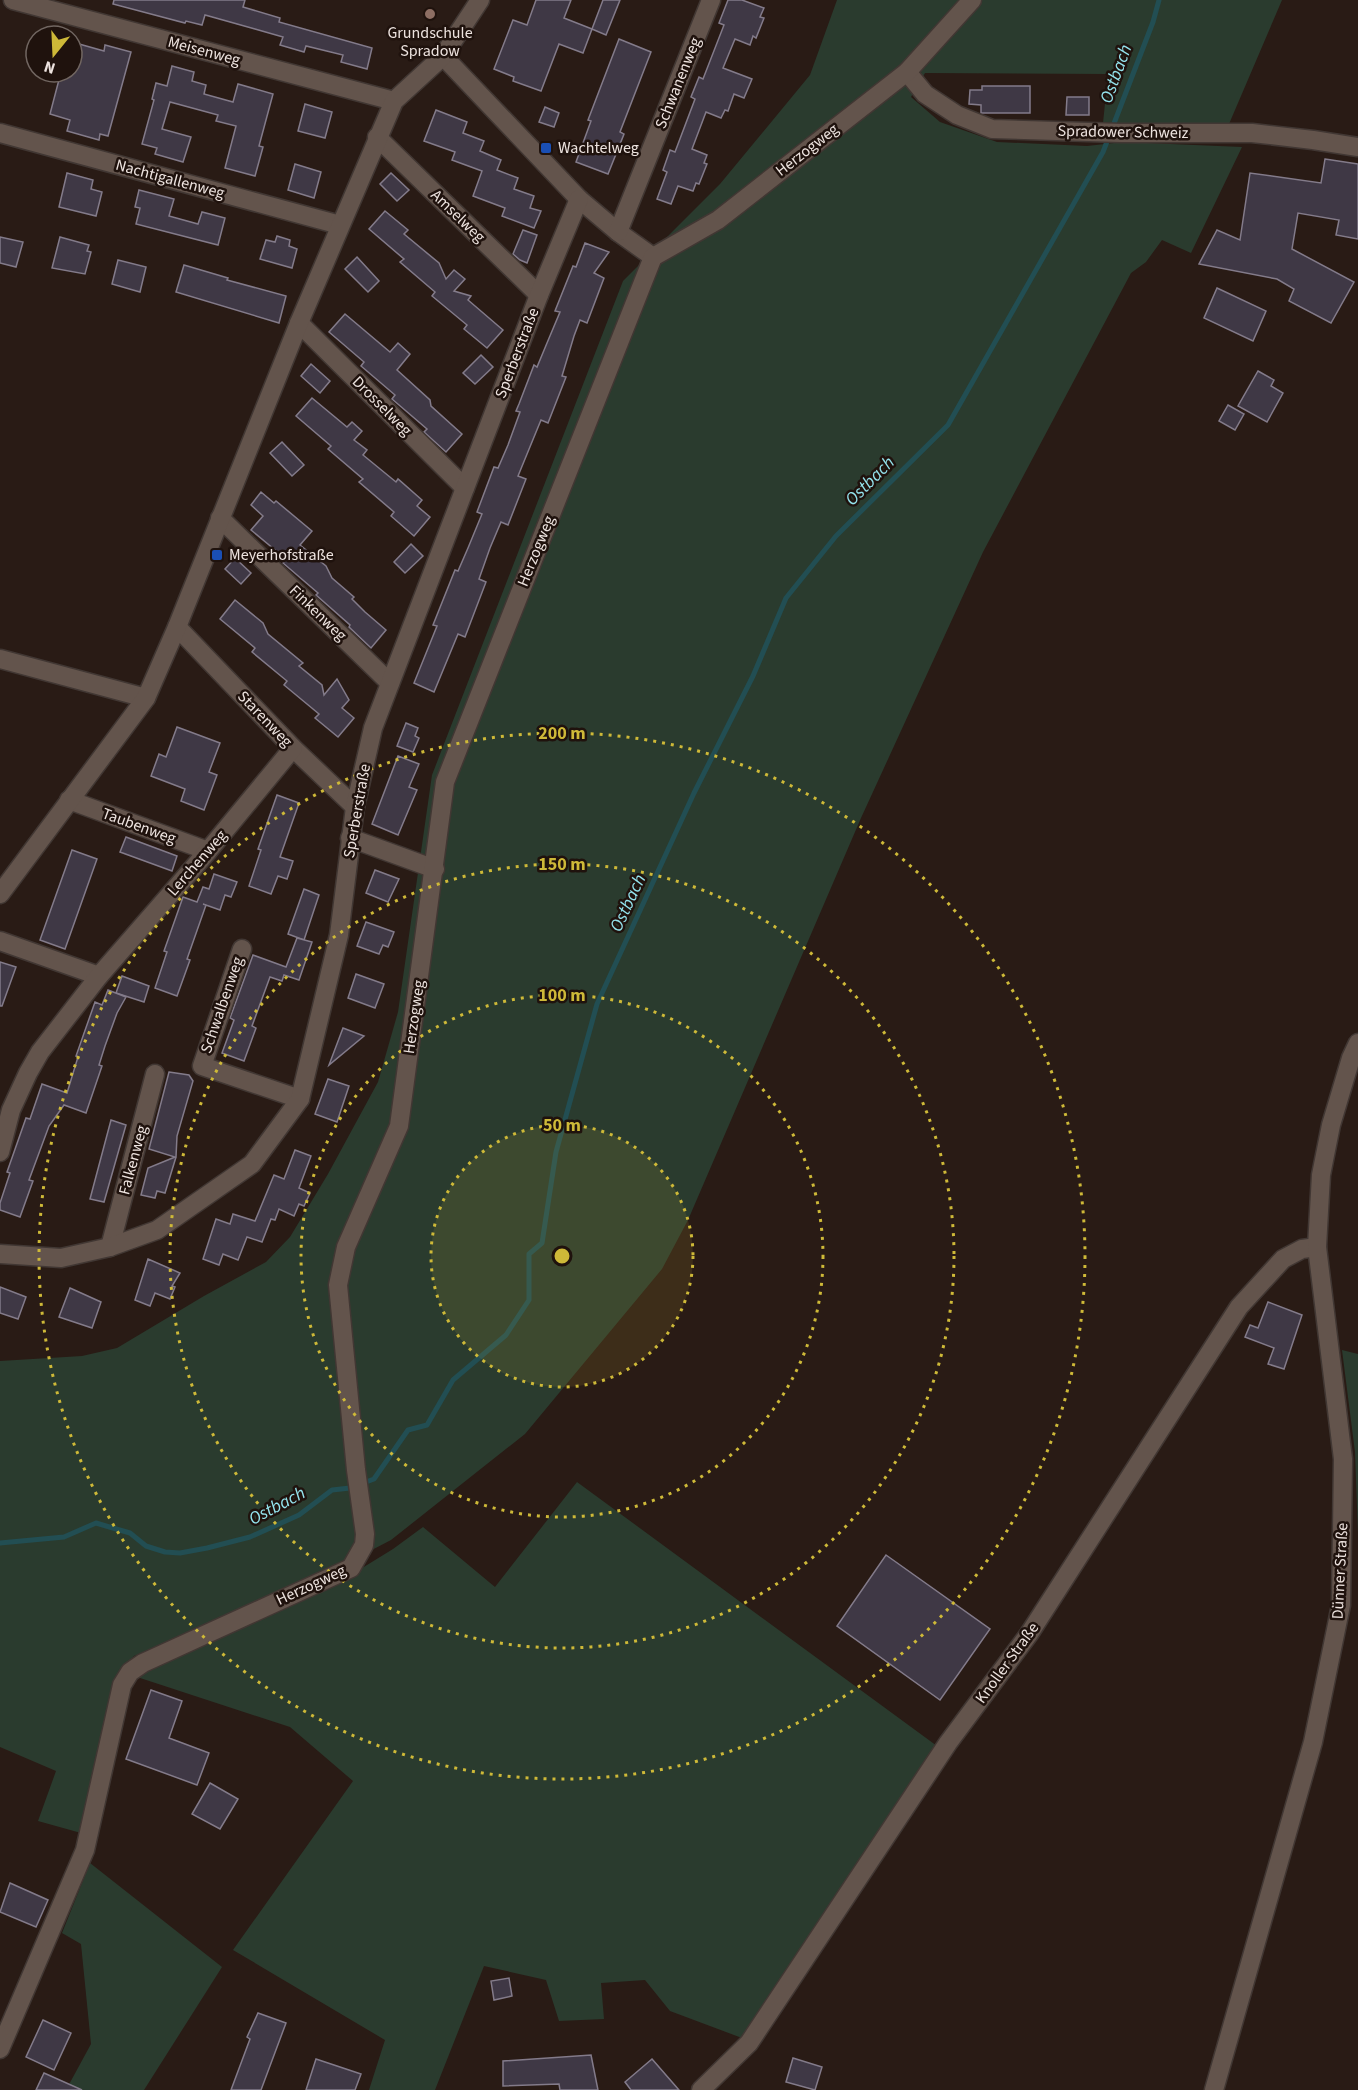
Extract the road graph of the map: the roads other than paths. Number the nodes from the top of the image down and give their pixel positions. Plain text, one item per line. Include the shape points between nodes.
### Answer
1 (13, 0) edge
2 (480, 0) edge
3 (711, 0) edge
4 (972, 0) edge
5 (48, 5) edge
6 (443, 56) junction
7 (907, 72) junction
8 (394, 100) junction
9 (0, 133) edge
10 (377, 137) junction
11 (1358, 147) edge
12 (579, 199) junction
13 (340, 225) junction
14 (618, 232) junction
15 (653, 257) junction
16 (539, 295) junction
17 (299, 323) junction
18 (465, 488) junction
19 (220, 518) junction
20 (177, 627) junction
21 (0, 659) edge
22 (390, 683) junction
23 (146, 698) junction
24 (293, 748) junction
25 (69, 801) junction
26 (355, 807) junction
27 (350, 838) junction
28 (208, 851) junction
29 (435, 869) junction
30 (0, 894) edge
31 (0, 941) edge
32 (242, 949) dead end
33 (99, 976) junction
34 (1358, 1043) edge
35 (155, 1074) dead end
36 (300, 1099) junction
37 (0, 1152) edge
38 (110, 1247) junction
39 (1317, 1247) junction
40 (2, 1257) edge
41 (0, 2049) edge
42 (701, 2090) edge
43 (1214, 2090) edge

1 - 5 street, Meisenweg
2 - 6 street
3 - 14 street, Schwanenweg
4 - 7 street, Herzogweg
5 - 8 street, Meisenweg
6 - 8 street
6 - 12 street
7 - 11 street, Spradower Schweiz via 925,94 957,115 992,129 1252,134
7 - 15 street, Herzogweg via 718,220
8 - 10 street
9 - 13 street, Nachtigallenweg
10 - 13 street
10 - 16 street, Amselweg
12 - 14 street
12 - 16 street, Sperberstraße
13 - 17 street
14 - 15 street
15 - 29 street, Herzogweg via 445,782
16 - 18 street, Sperberstraße
17 - 18 street, Drosselweg
17 - 19 street
18 - 22 street, Sperberstraße
19 - 20 street
19 - 22 street, Finkenweg
20 - 23 street
20 - 24 street, Starenweg
21 - 23 street
22 - 26 street, Sperberstraße via 373,728
23 - 25 street
24 - 26 street, Starenweg
24 - 28 street, Lerchenweg
25 - 28 street, Taubenweg
25 - 30 street
26 - 27 street, Sperberstraße
27 - 29 street
27 - 36 street, Sperberstraße via 339,935
28 - 33 street, Lerchenweg
29 - 41 street, Herzogweg via 399,1126 346,1247 338,1285 366,1534 364,1545 351,1568 130,1672 122,1685 86,1850
31 - 33 street
32 - 36 street, Schwalbenweg via 201,1065
33 - 37 street, Lerchenweg via 28,1073 11,1110
34 - 39 street, Dünner Straße via 1330,1125 1321,1175
35 - 38 street, Falkenweg
36 - 38 street, Sperberstraße via 252,1164 157,1230
38 - 40 street, Sperberstraße via 61,1258
39 - 42 street, Knoller Straße via 1302,1249 1283,1259 1239,1307 1029,1634 948,1743 749,2043
39 - 43 street, Dünner Straße via 1343,1460 1341,1605 1313,1742

